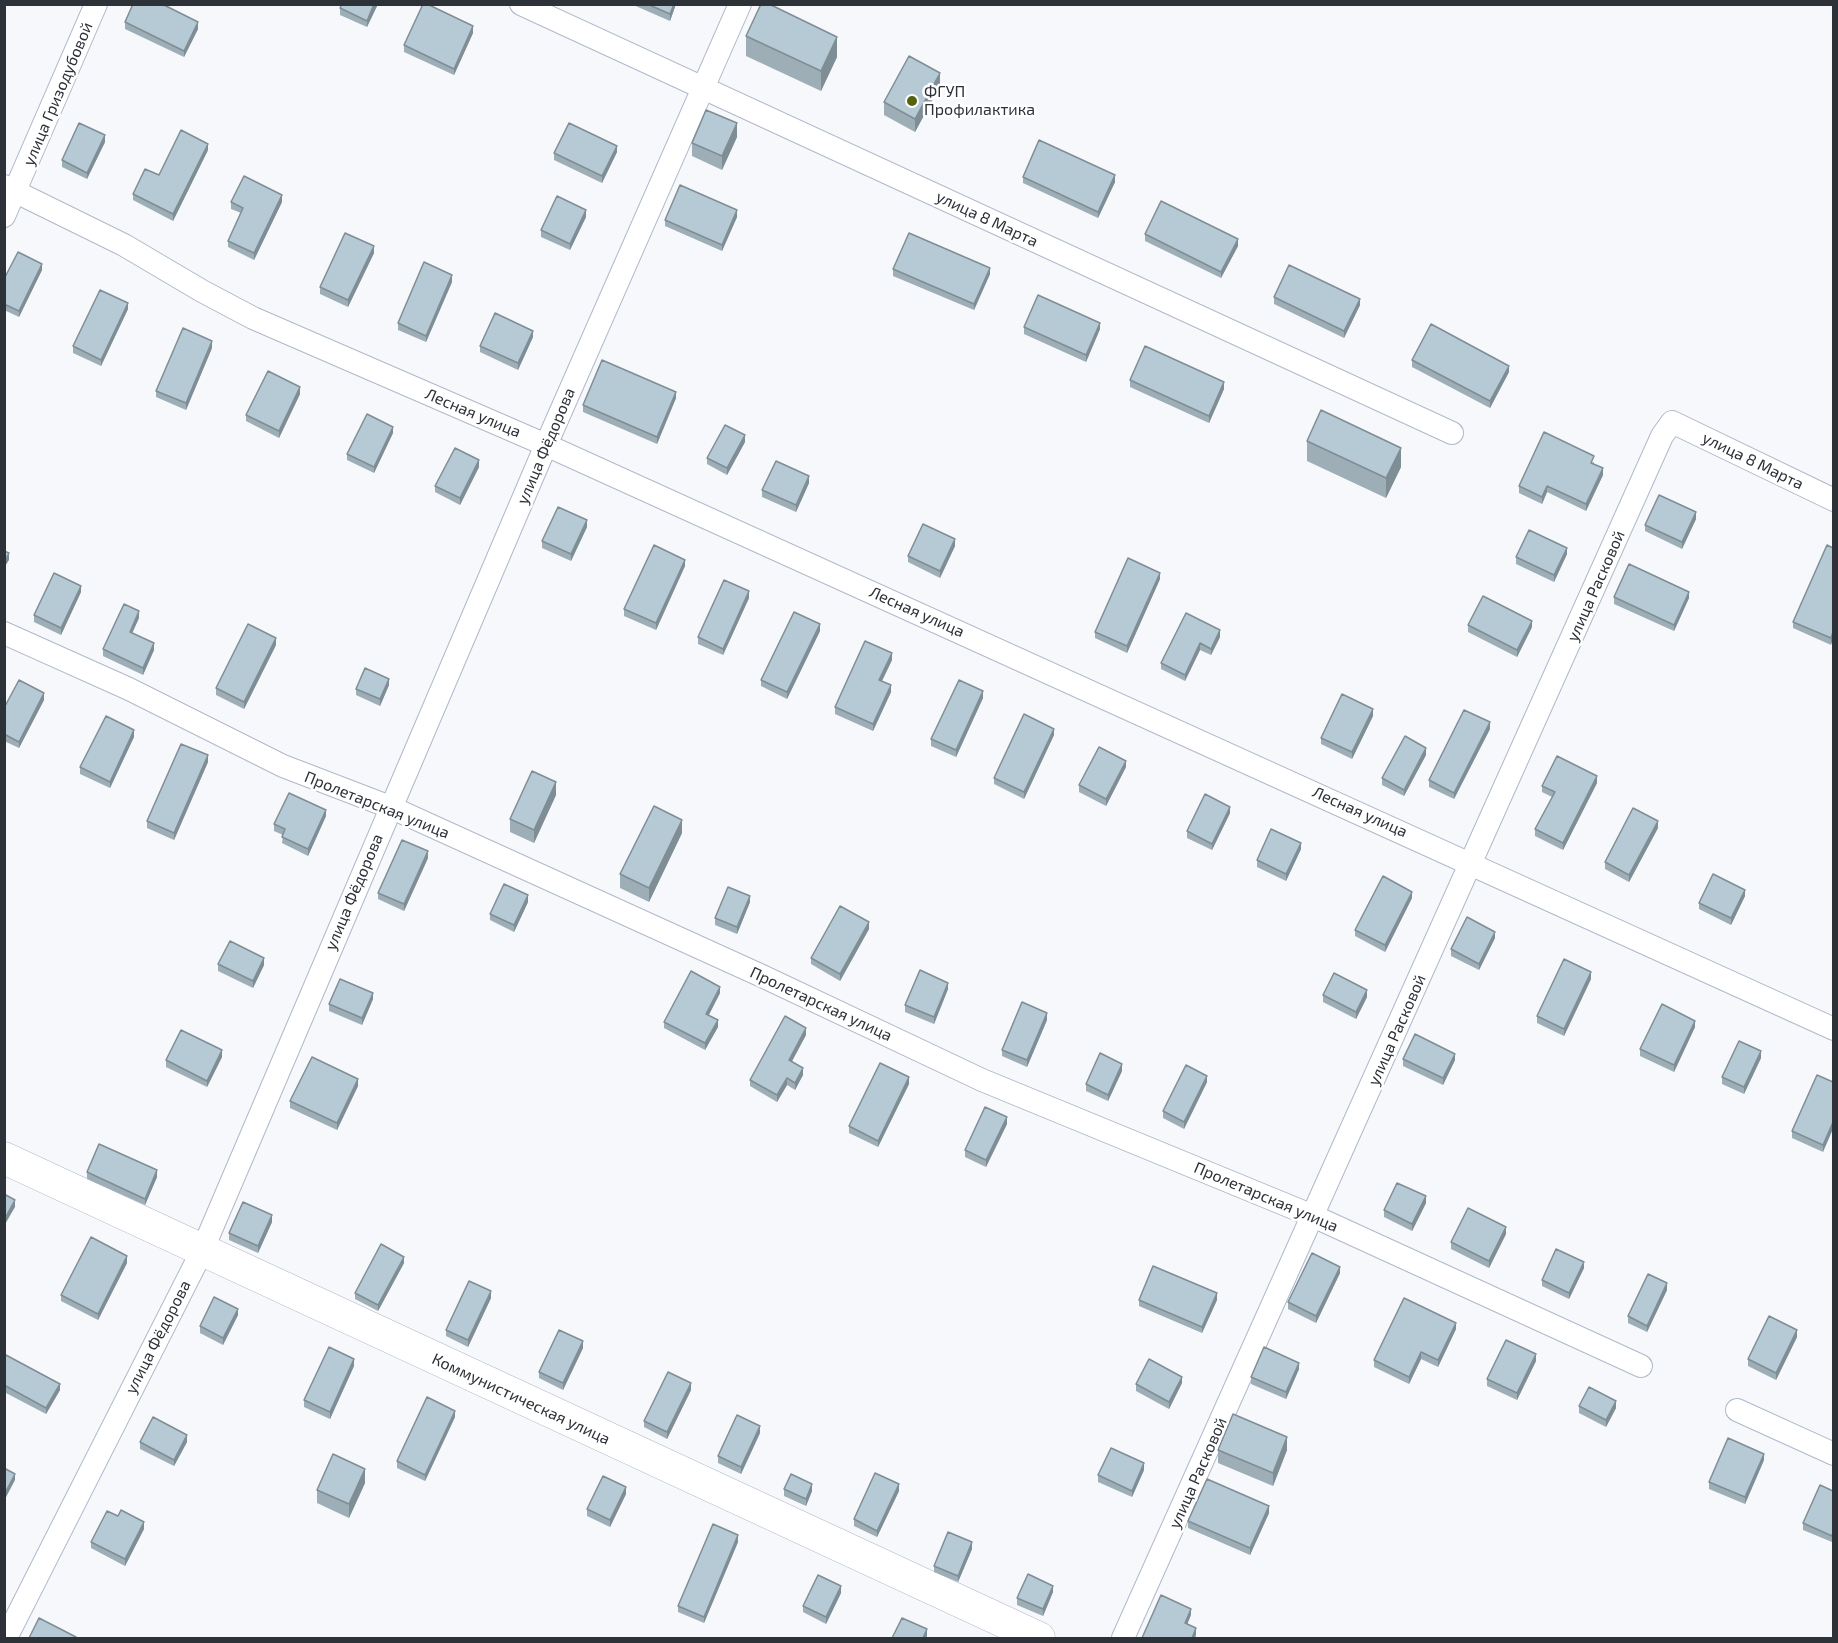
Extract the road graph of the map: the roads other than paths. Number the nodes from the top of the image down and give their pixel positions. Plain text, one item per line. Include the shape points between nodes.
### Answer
1 (96, 4) edge
2 (521, 4) edge
3 (740, 4) edge
4 (702, 88) junction
5 (10, 189) edge
6 (4, 216) edge
7 (1672, 422) joint
8 (1452, 433) dead end
9 (546, 445) junction
10 (1833, 500) edge
11 (4, 633) edge
12 (390, 807) junction
13 (1473, 863) junction
14 (1833, 1029) edge
15 (4, 1158) edge
16 (1313, 1216) junction
17 (202, 1251) junction
18 (1641, 1366) dead end
19 (1737, 1410) dead end
20 (1833, 1454) edge
21 (6, 1638) edge
22 (1039, 1638) edge
23 (1123, 1638) edge

1 - 5 street, улица Гризодубовой
2 - 4 street, улица 8 Марта
3 - 4 street, улица Фёдорова
4 - 8 street, улица 8 Марта
4 - 9 street, улица Фёдорова
5 - 6 street, улица Гризодубовой
5 - 9 street, Лесная улица via 124,245 253,318
7 - 10 street, улица 8 Марта
7 - 13 street, улица Расковой
9 - 12 street, улица Фёдорова
9 - 13 street, Лесная улица
11 - 12 street, Пролетарская улица via 129,689 283,766
12 - 16 street, Пролетарская улица via 982,1080
12 - 17 street, улица Фёдорова
13 - 14 street, Лесная улица
13 - 16 street, улица Расковой
15 - 17 street, Коммунистическая улица
16 - 18 street, Пролетарская улица
16 - 23 street, улица Расковой
17 - 21 street, улица Фёдорова
17 - 22 street, Коммунистическая улица
19 - 20 street

